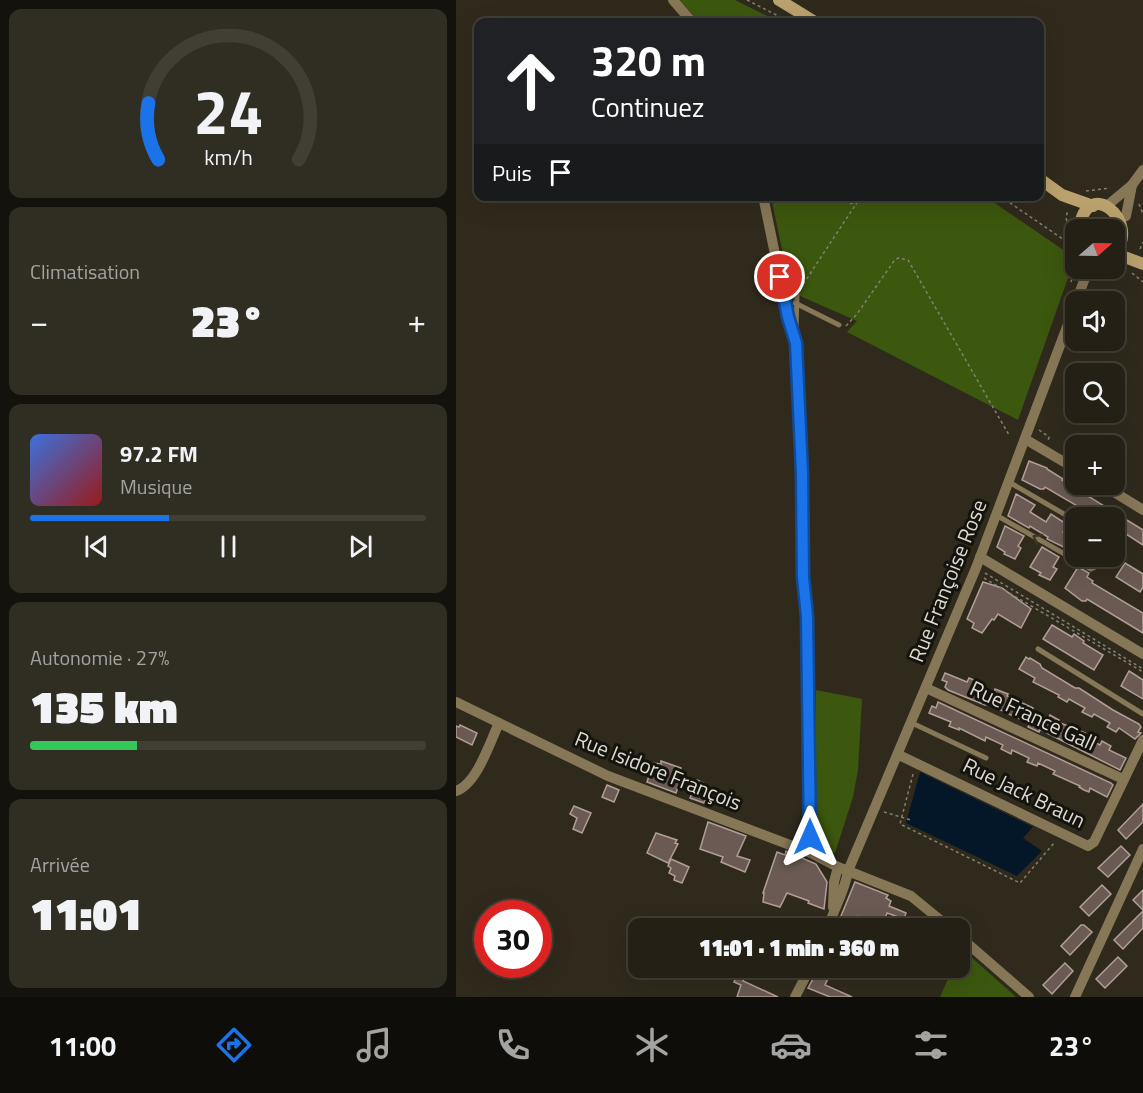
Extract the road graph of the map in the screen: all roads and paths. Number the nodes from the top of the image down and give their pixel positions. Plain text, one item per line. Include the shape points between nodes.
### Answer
1 (673, 0) edge
2 (747, 0) edge
3 (779, 0) edge
4 (689, 18) edge
5 (782, 18) edge
6 (808, 18) edge
7 (1143, 170) edge
8 (1044, 182) edge
9 (1132, 185) junction
10 (1111, 188) dead end
11 (1083, 191) dead end
12 (1062, 195) junction
13 (1135, 198) dead end
14 (764, 201) edge
15 (847, 201) edge
16 (858, 201) edge
17 (1007, 201) edge
18 (856, 204) junction
19 (1109, 204) junction
20 (1093, 206) junction
21 (1143, 214) edge
22 (1126, 216) junction
23 (1076, 219) edge
24 (1082, 219) edge
25 (1128, 238) junction
26 (1065, 240) edge
27 (1143, 242) edge
28 (1125, 243) edge
29 (1125, 255) edge
30 (1142, 258) edge
31 (1126, 268) dead end
32 (1072, 279) edge
33 (1143, 282) edge
34 (1070, 289) dead end
35 (797, 295) joint
36 (795, 303) junction
37 (839, 326) joint
38 (1065, 331) edge
39 (796, 343) junction
40 (1009, 435) dead end
41 (1025, 440) junction
42 (1065, 463) edge
43 (1009, 482) junction
44 (1119, 495) edge
45 (1143, 510) edge
46 (996, 515) junction
47 (1065, 515) edge
48 (1065, 554) edge
49 (980, 556) junction
50 (978, 573) junction
51 (1038, 649) dead end
52 (1143, 654) edge
53 (1143, 670) edge
54 (926, 688) junction
55 (456, 702) edge
56 (1143, 714) edge
57 (499, 723) junction
58 (912, 723) junction
59 (1143, 740) edge
60 (899, 755) junction
61 (986, 758) dead end
62 (916, 763) junction
63 (1123, 779) junction
64 (456, 791) edge
65 (875, 809) junction
66 (902, 818) junction
67 (911, 820) dead end
68 (1062, 833) junction
69 (1143, 849) edge
70 (811, 853) junction
71 (843, 869) junction
72 (831, 918) edge
73 (938, 918) edge
74 (970, 946) edge
75 (805, 978) edge
76 (795, 997) edge
77 (1029, 997) edge
78 (1075, 997) edge

1 - 4 street
2 - 5 path
3 - 6 main road
7 - 9 street
8 - 12 main road
9 - 19 street
9 - 22 street
10 - 11 path
12 - 20 main road
12 - 23 main road
13 - 21 path
14 - 39 street
15 - 18 path
16 - 18 path
17 - 26 path
18 - 35 path
19 - 20 main road
19 - 22 main road
20 - 24 main road
22 - 25 main road
25 - 28 main road
25 - 30 main road
27 - 30 path
29 - 30 main road
31 - 33 path
32 - 34 path
35 - 36 lane
36 - 37 lane
36 - 39 lane
37 - 40 path via 846,326 857,314 894,261 909,260
38 - 41 street, Rue Françoise Rose
39 - 70 street
41 - 42 street
41 - 43 street, Rue Françoise Rose
43 - 46 street, Rue Françoise Rose
43 - 47 lane
44 - 45 street
48 -> 46 lane
46 - 49 street, Rue Françoise Rose
49 - 50 street, Rue Françoise Rose
49 - 52 street
50 - 53 path
50 - 53 path
50 - 54 street, Rue Françoise Rose
51 - 56 lane
54 - 58 street, Rue Françoise Rose
54 - 63 street, Rue France Gall
55 - 57 street, Rue Isidore François
57 - 64 street via 472,780
57 - 70 street, Rue Isidore François via 608,776
58 - 60 street, Rue Françoise Rose
58 - 61 lane
59 - 63 street, Rue Jack Braun
60 - 62 street, Rue Jack Braun
60 - 65 street, Rue Françoise Rose
62 - 66 path
62 - 68 street, Rue Jack Braun
63 - 68 street, Rue Jack Braun via 1094,842 1088,846
65 - 66 path
65 - 71 street, Rue Françoise Rose
66 - 67 path
66 - 68 path via 900,824 1020,883
69 - 78 street
70 - 71 street, Rue Isidore François
71 - 72 street, Rue Françoise Rose via 846,886
71 - 73 street, Rue Isidore François via 911,896
74 - 77 street
75 - 76 street

